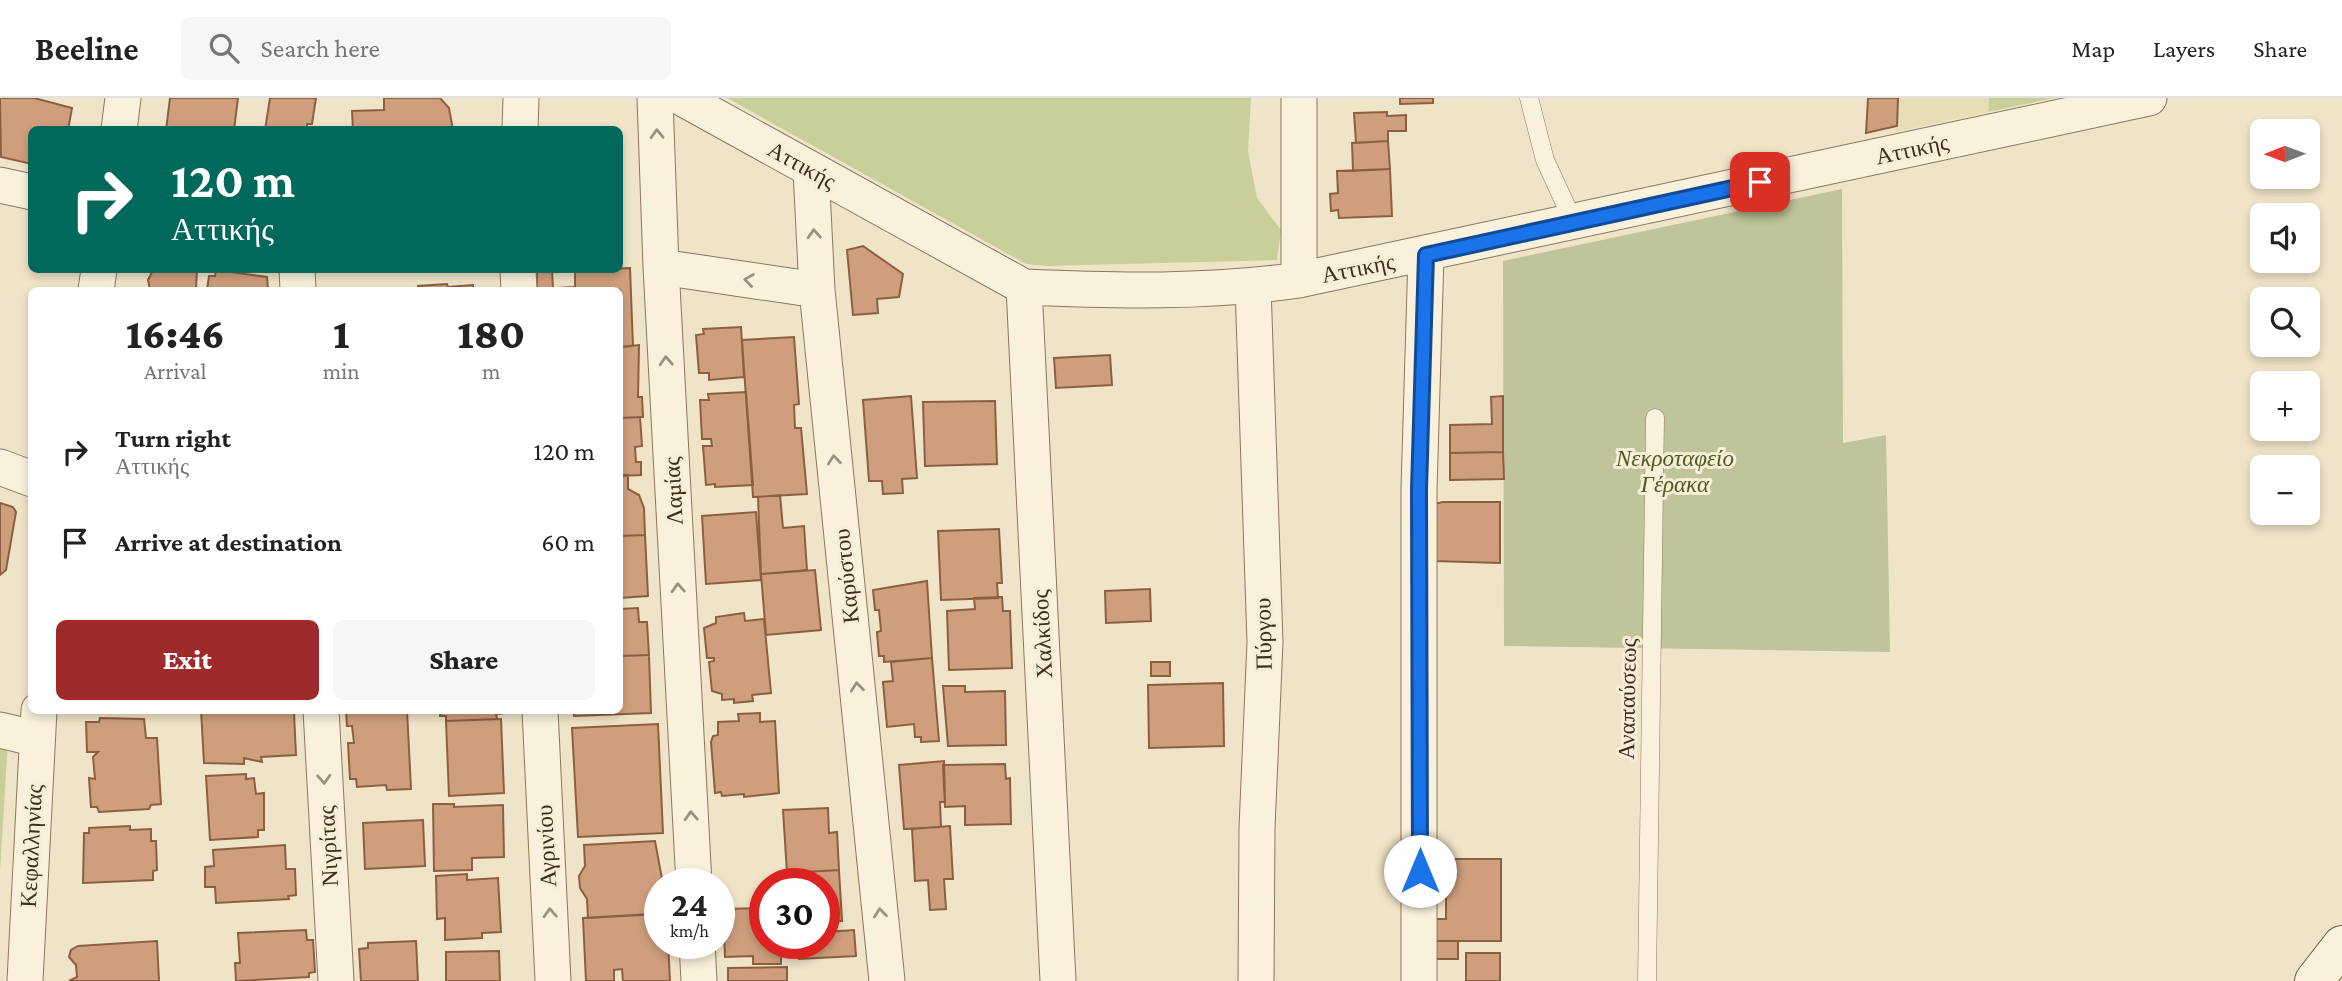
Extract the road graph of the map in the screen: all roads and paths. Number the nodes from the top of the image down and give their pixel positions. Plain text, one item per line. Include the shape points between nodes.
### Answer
1 (123, 98) edge
2 (521, 98) edge
3 (656, 98) edge
4 (682, 98) edge
5 (1299, 98) edge
6 (1529, 98) edge
7 (2149, 98) edge
8 (120, 126) edge
9 (520, 126) edge
10 (811, 170) junction
11 (0, 184) edge
12 (28, 191) edge
13 (1574, 223) junction
14 (1426, 255) junction
15 (661, 267) junction
16 (1299, 280) junction
17 (1253, 286) junction
18 (1024, 287) junction
19 (817, 290) junction
20 (1655, 418) dead end
21 (0, 467) edge
22 (28, 478) edge
23 (321, 714) edge
24 (540, 714) edge
25 (38, 725) edge
26 (0, 730) edge
27 (693, 868) edge
28 (2342, 945) edge
29 (698, 959) edge
30 (26, 981) edge
31 (336, 981) edge
32 (553, 981) edge
33 (699, 981) edge
34 (887, 981) edge
35 (1058, 981) edge
36 (1256, 981) edge
37 (1419, 981) edge
38 (1647, 981) edge
39 (2314, 981) edge

1 - 8 street
2 - 9 street
15 -> 3 street, Λαμίας
4 - 10 street, Αττικής
5 - 16 street
6 - 13 lane via 1545,160
7 - 13 street, Αττικής
10 - 18 street, Αττικής
19 -> 10 street, Καρύστου
11 - 12 street
13 - 14 street, Αττικής
14 - 16 street, Αττικής
14 - 37 street via 1419,489
19 -> 15 street
27 -> 15 street, Λαμίας
16 - 17 street, Αττικής
17 - 18 street, Αττικής
17 - 36 street, Πύργου via 1265,642
18 - 35 street, Χαλκίδος
34 -> 19 street, Καρύστου
20 - 38 lane, Αναπαύσεως
21 - 22 street
23 -> 31 street, Νιγρίτας
32 -> 24 street, Αγρινίου
25 - 26 street
25 - 30 street, Κεφαλληνίας
28 - 39 street
29 - 33 street

